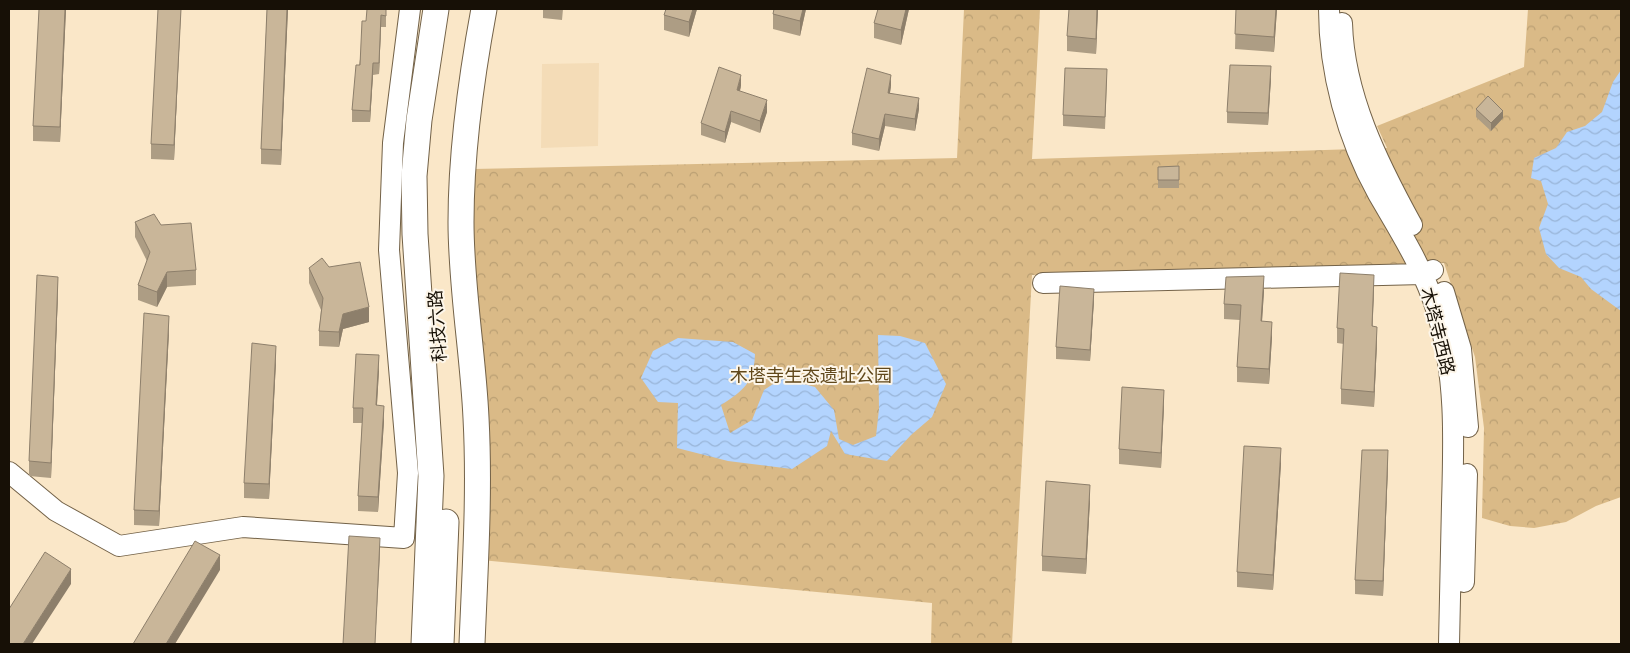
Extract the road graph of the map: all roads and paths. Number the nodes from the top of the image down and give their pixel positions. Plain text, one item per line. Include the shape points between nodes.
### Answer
1 (410, 9) edge
2 (436, 9) edge
3 (452, 9) edge
4 (467, 9) edge
5 (484, 9) edge
6 (1328, 9) edge
7 (1342, 9) edge
8 (1429, 271) junction
9 (1043, 283) dead end
10 (9, 472) edge
11 (424, 644) edge
12 (441, 644) edge
13 (457, 644) edge
14 (472, 644) edge
15 (1449, 644) edge
16 (1462, 644) edge

1 - 10 street via 393,143 389,250 408,473 404,538 243,528 119,546 56,511
2 - 11 main road via 414,176 431,476
3 - 12 main road, 科技六路 via 433,139 430,230 447,445
4 - 13 main road, 科技六路 via 449,138 445,236 461,430 462,523
5 - 14 main road via 468,106 461,221 478,484
6 - 8 street, 木塔寺西路 via 1332,61 1342,106 1377,192
7 - 8 street, 木塔寺西路 via 1342,32 1350,75 1370,140
8 - 9 street
8 - 15 street, 木塔寺西路 via 1449,365 1454,421
8 - 16 street, 木塔寺西路 via 1449,306 1461,349 1468,420

